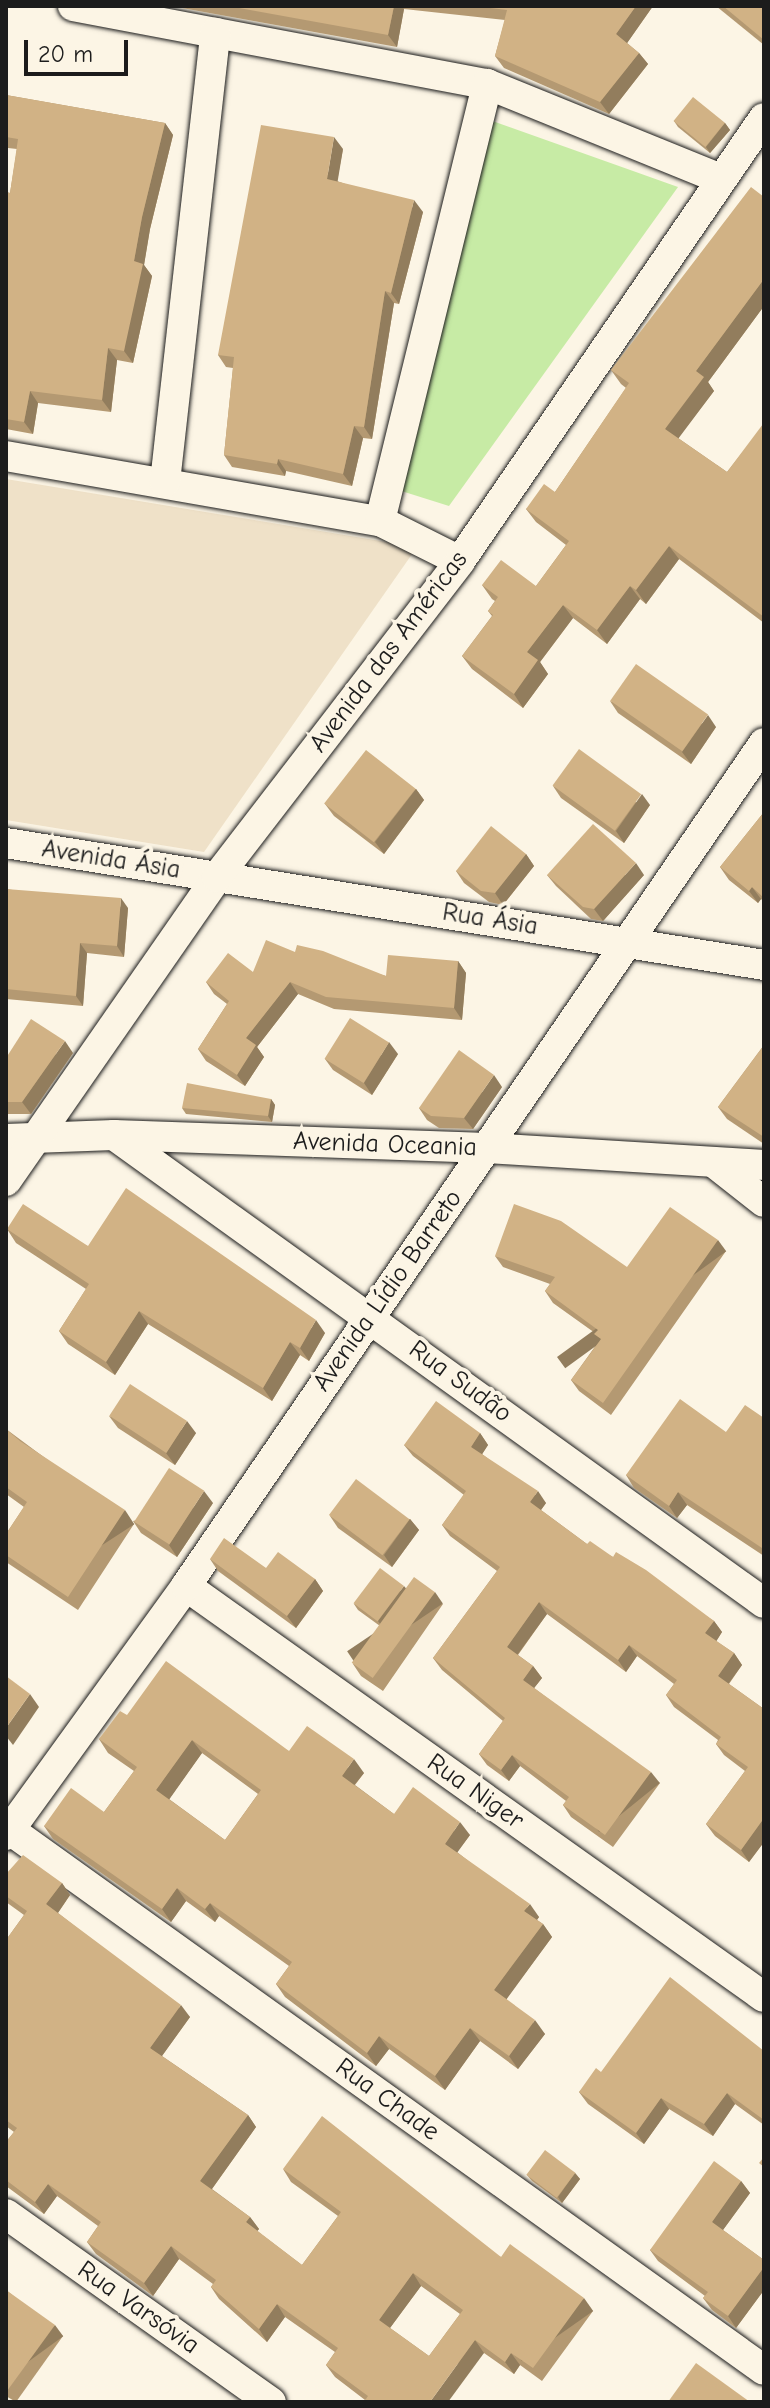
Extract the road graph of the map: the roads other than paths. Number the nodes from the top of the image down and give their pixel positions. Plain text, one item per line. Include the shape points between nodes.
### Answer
1 (73, 6) edge
2 (215, 33) junction
3 (487, 84) junction
4 (760, 135) edge
5 (721, 179) junction
6 (6, 456) edge
7 (165, 482) junction
8 (380, 521) junction
9 (460, 561) junction
10 (764, 743) edge
11 (6, 843) edge
12 (217, 877) junction
13 (624, 941) junction
14 (764, 965) edge
15 (114, 1135) junction
16 (20, 1140) edge
17 (487, 1148) junction
18 (713, 1162) junction
19 (764, 1165) edge
20 (6, 1181) edge
21 (764, 1202) edge
22 (370, 1316) junction
23 (186, 1586) junction
24 (764, 1603) edge
25 (8, 1833) edge
26 (764, 1997) edge
27 (6, 2214) edge
28 (764, 2370) edge
29 (271, 2402) edge

1 - 2 street
2 - 3 street
2 - 7 street
3 - 5 street
3 - 8 street
4 - 5 street, Avenida das Américas
5 - 9 street, Avenida das Américas
6 - 7 street
7 - 8 street
8 - 9 street
9 - 12 street, Avenida das Américas
10 - 13 street, Avenida Lídio Barreto
11 - 12 street, Avenida Ásia
12 - 13 street, Rua Ásia
12 - 16 street, Avenida das Américas
13 - 14 street, Rua Ásia
13 - 17 street, Avenida Lídio Barreto
15 - 16 street, Avenida Oceania
15 - 17 street, Avenida Oceania
15 - 22 street, Rua Sudão
16 - 20 street, Avenida das Américas
17 - 18 street, Avenida Oceania
17 - 22 street, Avenida Lídio Barreto
18 - 19 street, Avenida Oceania
18 - 21 street
22 - 23 street, Avenida Lídio Barreto
22 - 24 street, Rua Sudão
23 - 25 street, Avenida Lídio Barreto
23 - 26 street, Rua Niger
25 - 28 street, Rua Chade
27 - 29 street, Rua Varsóvia

